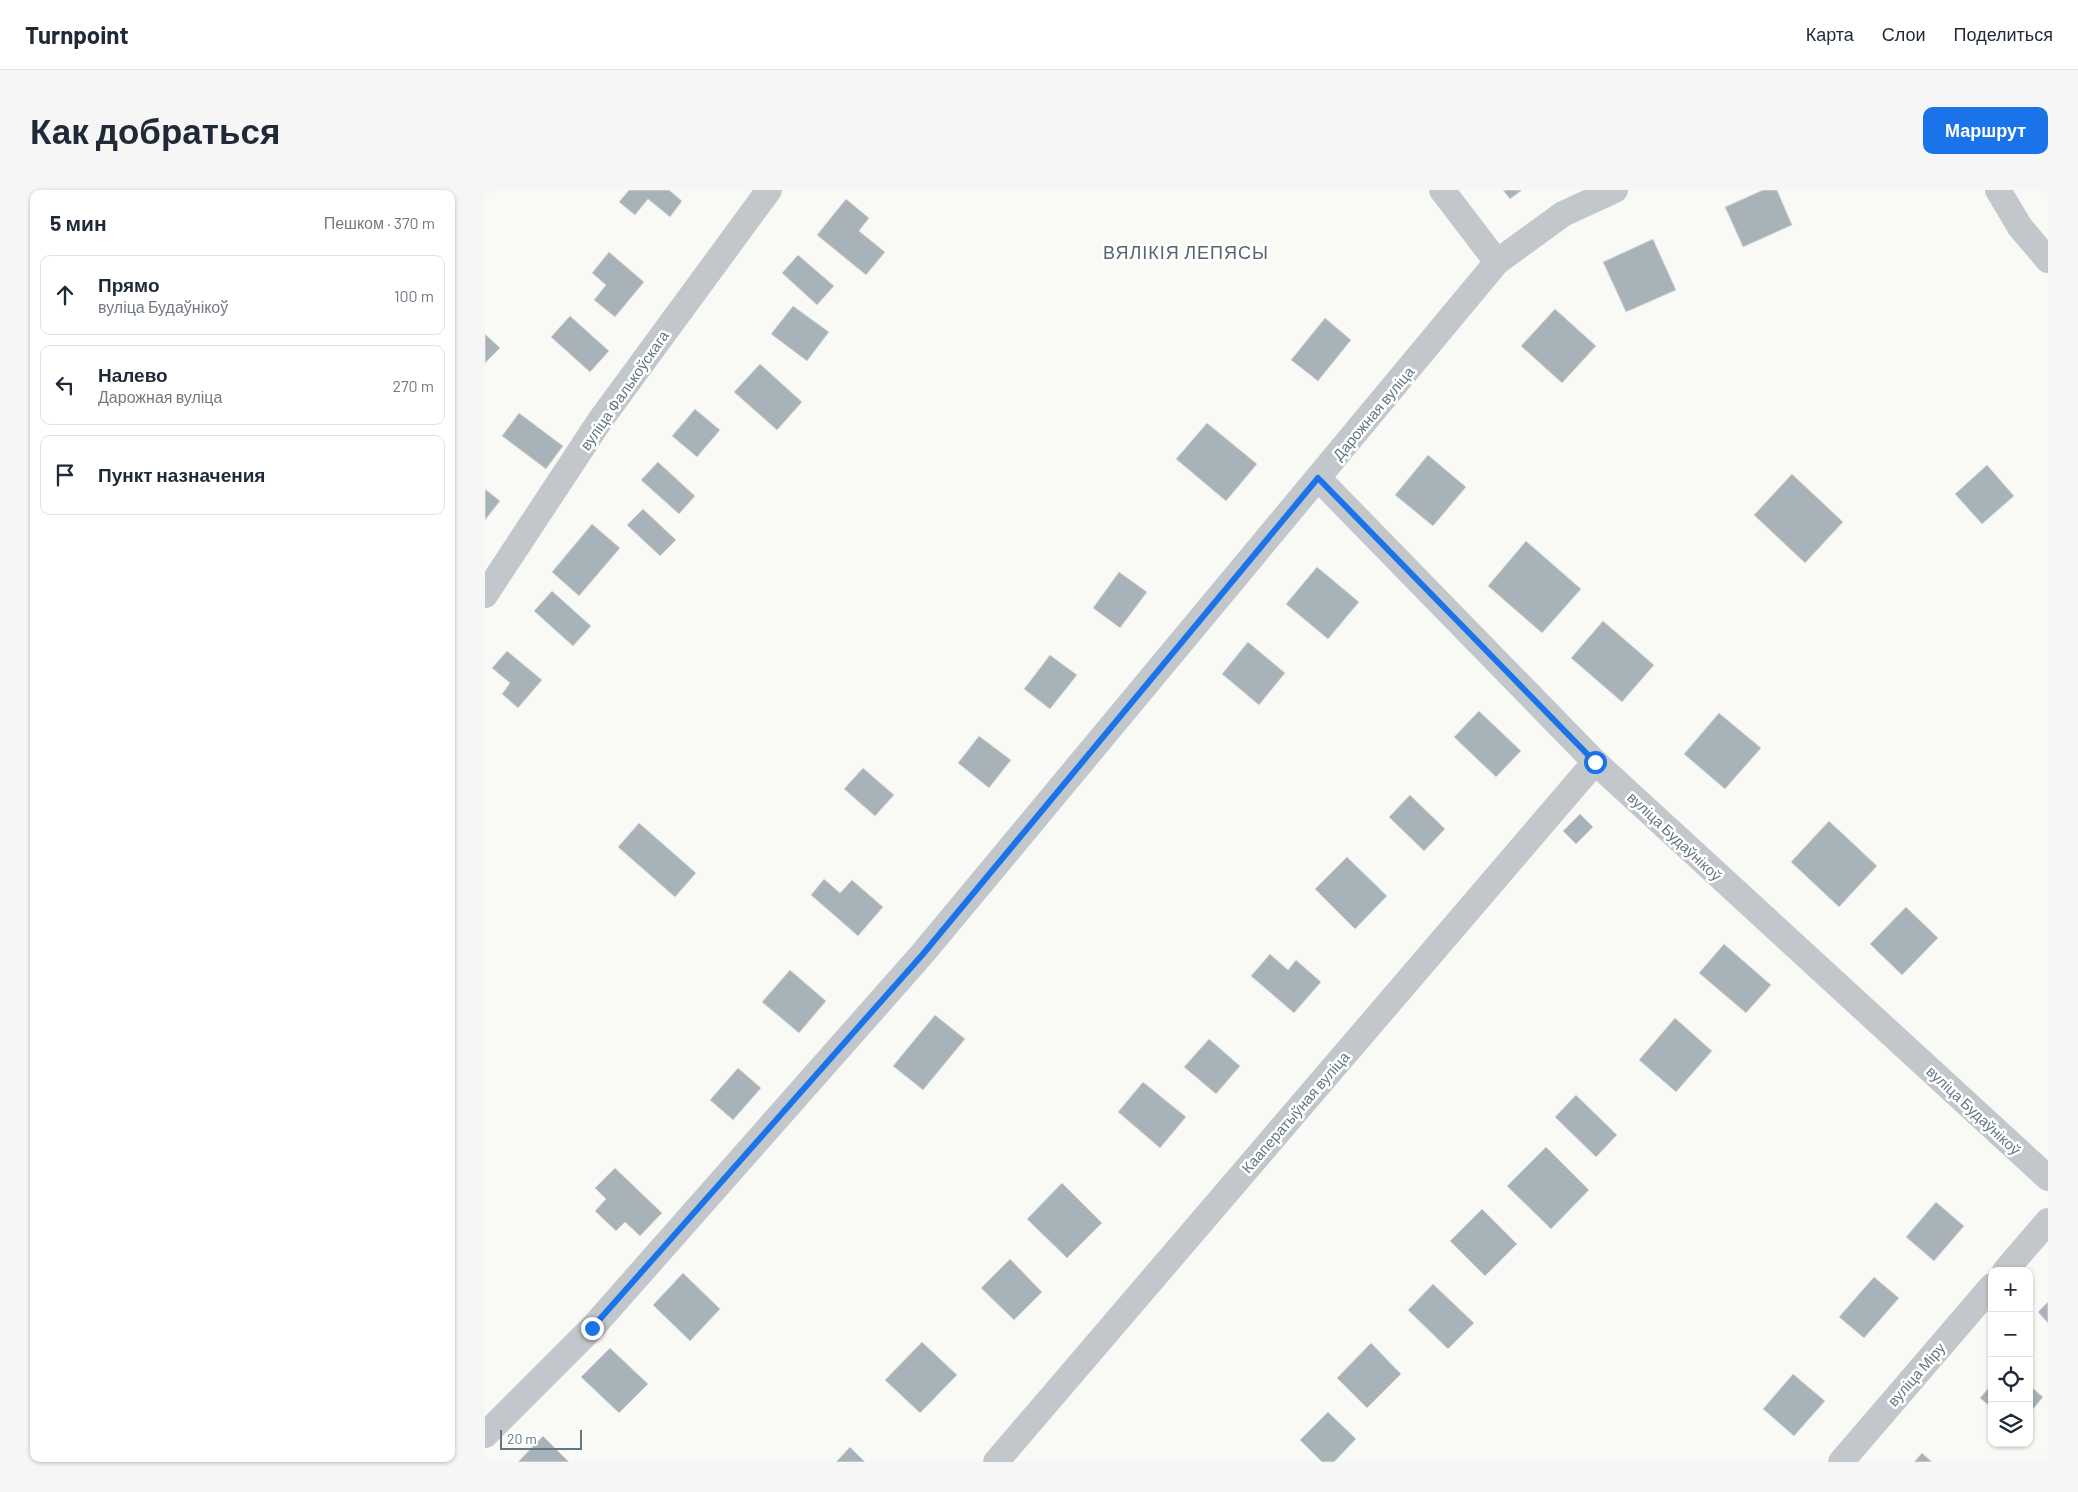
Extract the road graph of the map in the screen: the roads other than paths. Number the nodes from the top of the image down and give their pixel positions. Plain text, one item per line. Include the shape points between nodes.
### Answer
1 (769, 190) edge
2 (1442, 190) edge
3 (1615, 190) edge
4 (1998, 190) edge
5 (2048, 260) edge
6 (1497, 262) junction
7 (1318, 478) junction
8 (485, 595) edge
9 (1595, 762) junction
10 (2048, 1178) edge
11 (2048, 1221) edge
12 (2008, 1267) edge
13 (1988, 1291) edge
14 (485, 1435) edge
15 (996, 1462) edge
16 (1841, 1462) edge

1 - 8 street, вуліца Фалькоўскага via 601,420
2 - 6 street
3 - 6 street, Дарожная вуліца via 1563,214
4 - 5 street via 2020,227
6 - 7 street, Дарожная вуліца
7 - 9 street, вуліца Будаўнікоў
7 - 14 street, Дарожная вуліца via 923,954 592,1328
9 - 10 street, вуліца Будаўнікоў
9 - 15 street, Кааператыўная вуліца
11 - 12 street
13 - 16 street, вуліца Міру

